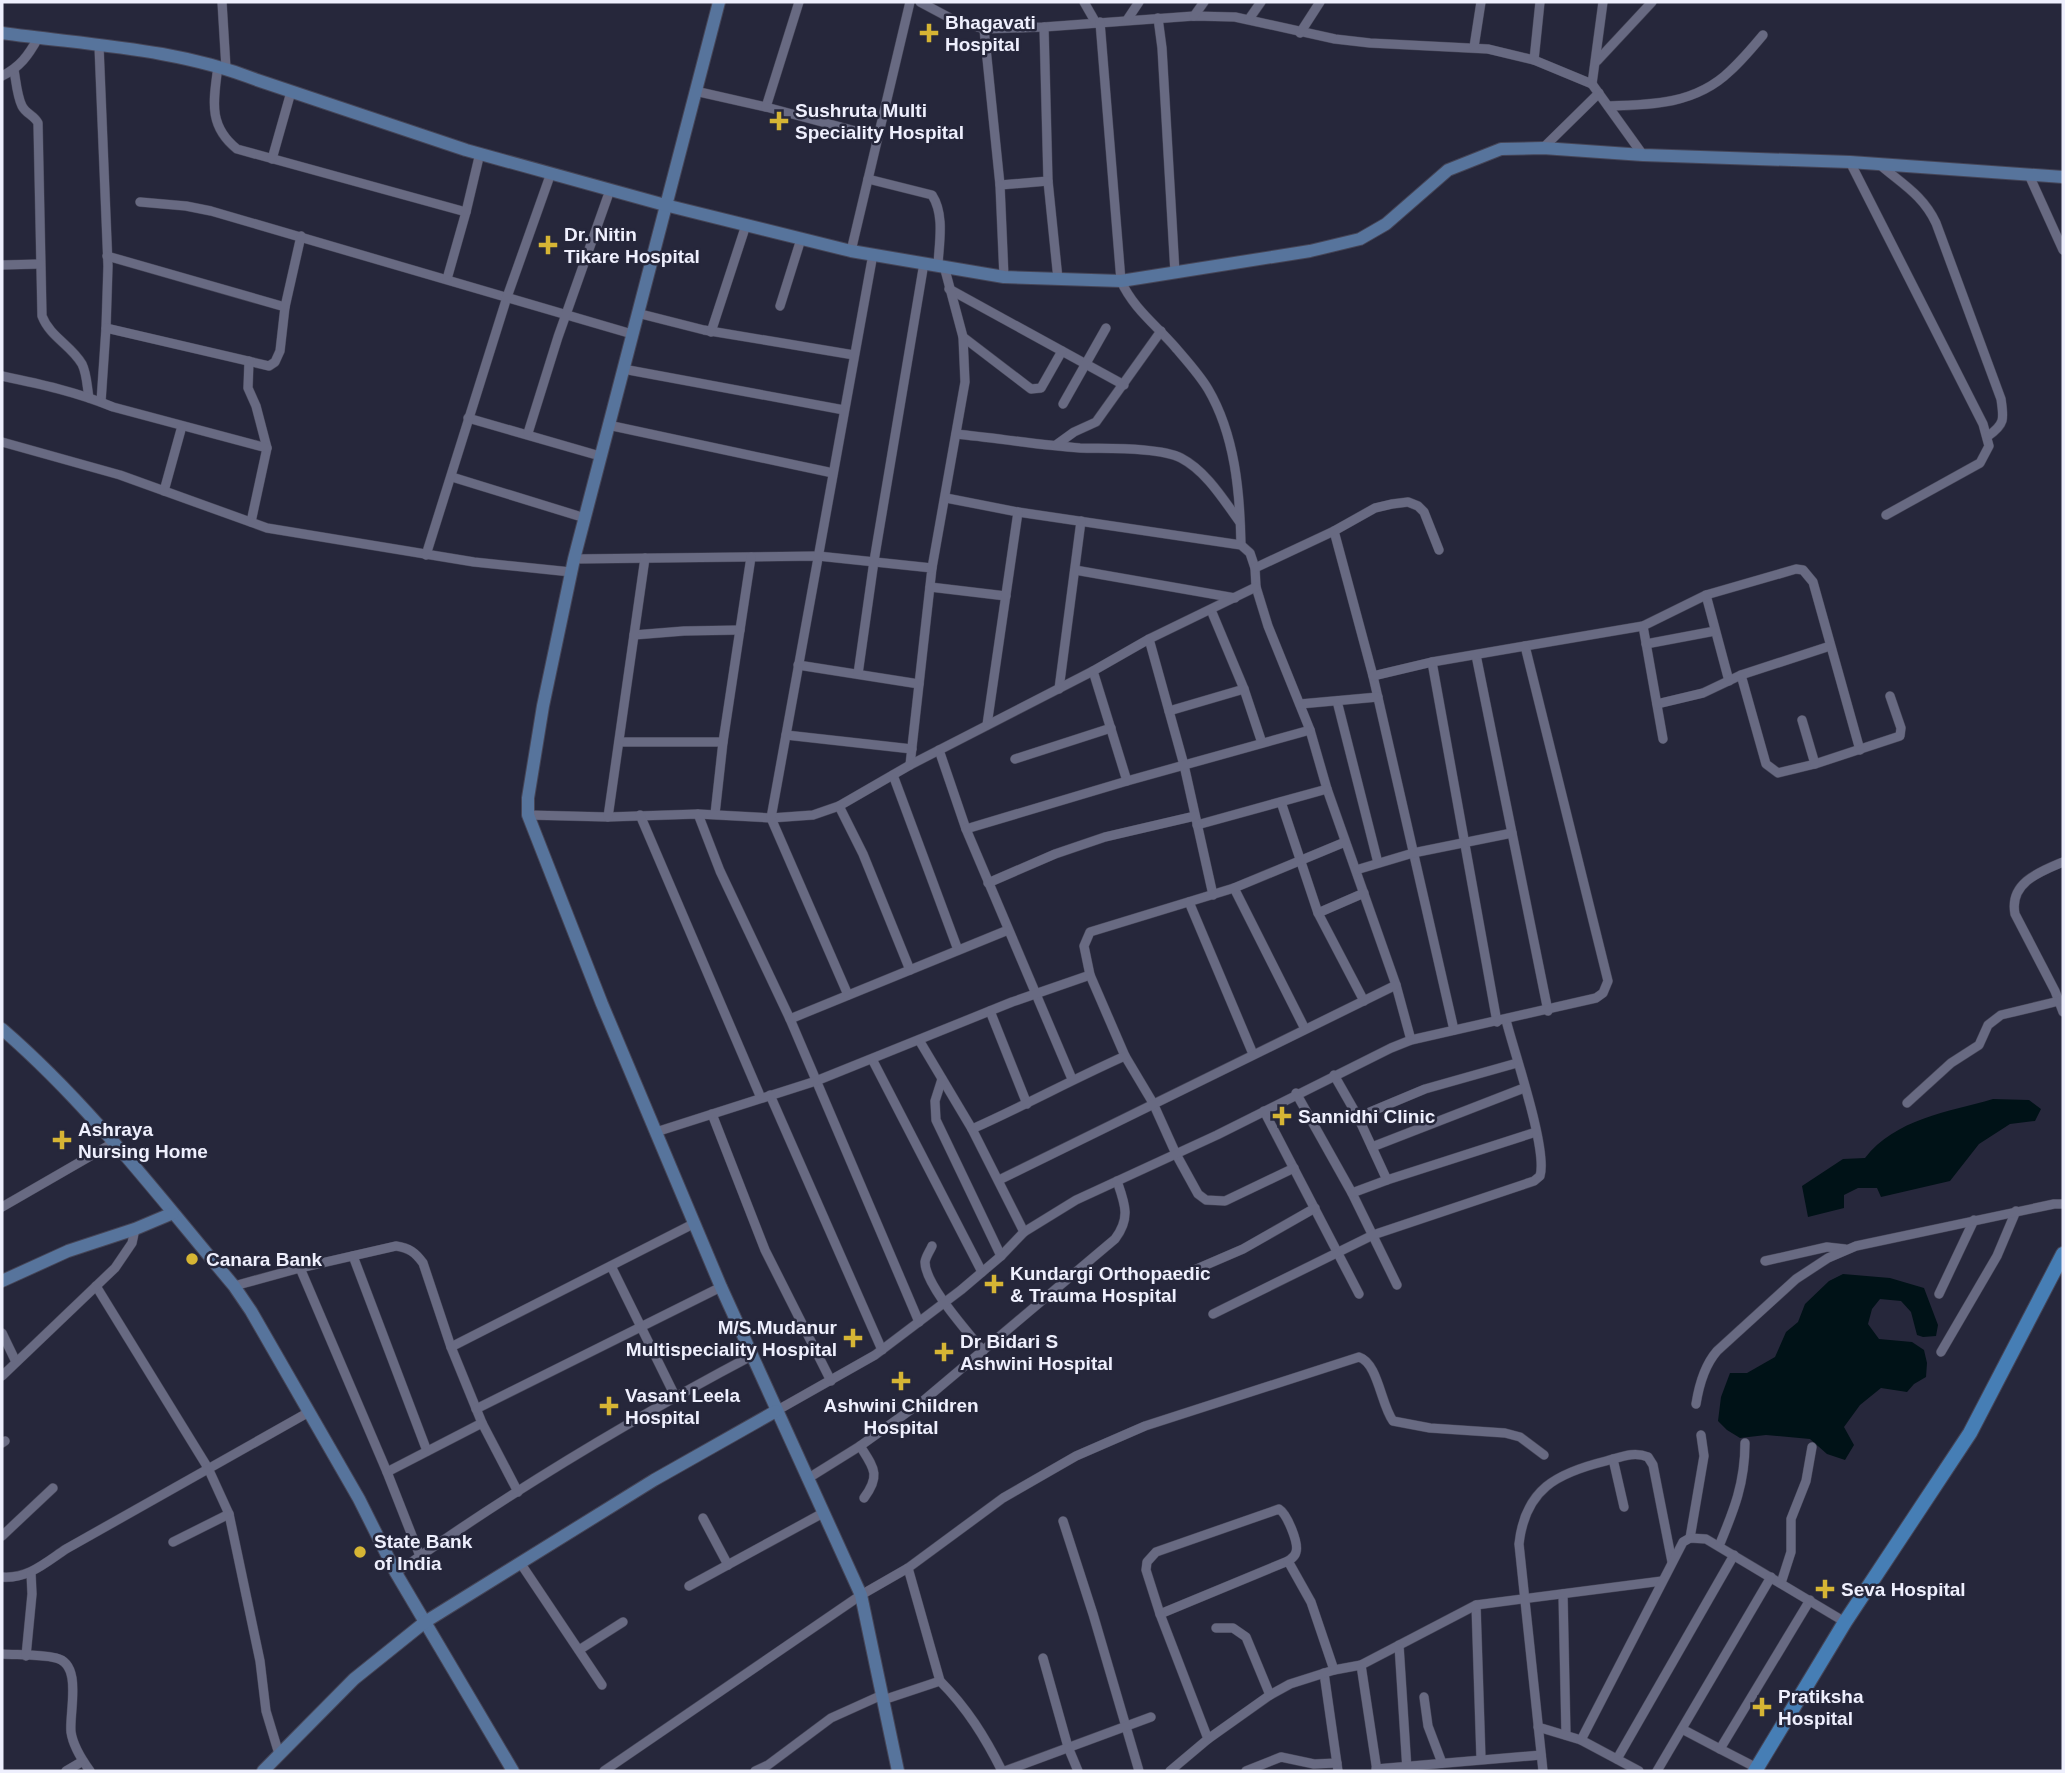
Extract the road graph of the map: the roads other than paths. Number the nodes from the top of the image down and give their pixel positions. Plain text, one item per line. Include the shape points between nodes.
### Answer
1 (222, 2) edge
2 (719, 2) edge
3 (799, 2) edge
4 (910, 2) edge
5 (920, 2) edge
6 (1084, 2) edge
7 (1139, 2) edge
8 (1204, 2) edge
9 (1261, 2) edge
10 (1320, 2) edge
11 (1481, 2) edge
12 (1540, 2) edge
13 (1603, 2) edge
14 (1652, 2) edge
15 (1194, 16) junction
16 (1158, 18) junction
17 (1249, 19) junction
18 (1127, 20) junction
19 (1098, 22) junction
20 (1044, 27) junction
21 (984, 29) junction
22 (2, 33) edge
23 (1300, 33) junction
24 (1763, 35) dead end
25 (38, 38) junction
26 (99, 46) junction
27 (1474, 47) junction
28 (1534, 60) junction
29 (1596, 62) junction
30 (222, 67) junction
31 (14, 70) junction
32 (2, 76) edge
33 (1592, 84) junction
34 (695, 90) junction
35 (291, 92) junction
36 (1599, 93) junction
37 (1608, 106) junction
38 (765, 107) junction
39 (878, 136) junction
40 (1543, 148) junction
41 (480, 153) junction
42 (1643, 155) junction
43 (272, 159) junction
44 (1850, 162) junction
45 (1879, 164) junction
46 (551, 173) junction
47 (2029, 175) junction
48 (2063, 177) edge
49 (868, 179) junction
50 (1048, 181) junction
51 (1000, 185) junction
52 (610, 190) junction
53 (140, 202) dead end
54 (665, 205) junction
55 (466, 212) junction
56 (746, 225) junction
57 (301, 236) junction
58 (800, 239) junction
59 (2063, 250) edge
60 (851, 251) junction
61 (873, 254) junction
62 (107, 256) junction
63 (924, 263) junction
64 (40, 264) junction
65 (2, 265) edge
66 (941, 266) junction
67 (1175, 273) junction
68 (1004, 277) junction
69 (447, 279) junction
70 (1058, 279) junction
71 (1121, 281) junction
72 (949, 289) junction
73 (508, 297) junction
74 (780, 306) dead end
75 (285, 307) junction
76 (637, 313) junction
77 (566, 314) junction
78 (106, 328) junction
79 (1106, 328) dead end
80 (1161, 331) junction
81 (711, 332) junction
82 (632, 334) junction
83 (962, 337) junction
84 (1062, 351) junction
85 (854, 355) junction
86 (249, 361) junction
87 (1087, 364) junction
88 (623, 369) junction
89 (2, 376) edge
90 (1124, 385) junction
91 (89, 398) junction
92 (101, 402) junction
93 (1063, 404) dead end
94 (844, 410) junction
95 (468, 418) junction
96 (608, 425) junction
97 (182, 426) junction
98 (528, 433) junction
99 (956, 434) junction
100 (1988, 436) junction
101 (2, 442) edge
102 (1056, 445) junction
103 (267, 448) junction
104 (600, 456) junction
105 (833, 472) junction
106 (452, 477) junction
107 (164, 491) junction
108 (946, 498) junction
109 (1018, 512) junction
110 (1886, 515) dead end
111 (584, 518) junction
112 (1082, 521) junction
113 (251, 523) junction
114 (1241, 523) junction
115 (1334, 531) junction
116 (1241, 545) junction
117 (1439, 550) dead end
118 (426, 555) junction
119 (817, 556) junction
120 (751, 557) junction
121 (645, 558) junction
122 (874, 561) junction
123 (573, 565) junction
124 (932, 568) junction
125 (1255, 568) junction
126 (1075, 570) junction
127 (930, 587) junction
128 (1256, 587) junction
129 (1706, 595) junction
130 (1006, 596) junction
131 (1237, 598) junction
132 (1211, 610) junction
133 (1643, 626) junction
134 (740, 630) junction
135 (1715, 631) junction
136 (634, 635) junction
137 (1149, 639) junction
138 (1646, 644) junction
139 (1525, 646) junction
140 (1830, 646) junction
141 (1476, 655) junction
142 (1432, 662) junction
143 (798, 665) junction
144 (1093, 671) junction
145 (858, 674) junction
146 (1741, 675) junction
147 (1373, 676) junction
148 (1728, 681) junction
149 (919, 684) junction
150 (1059, 689) junction
151 (1244, 689) junction
152 (1890, 696) dead end
153 (1378, 697) junction
154 (1337, 701) junction
155 (1300, 704) junction
156 (1657, 704) junction
157 (1169, 711) junction
158 (1802, 720) dead end
159 (987, 725) junction
160 (1111, 728) junction
161 (1310, 730) junction
162 (786, 735) junction
163 (1663, 740) dead end
164 (619, 742) junction
165 (723, 742) junction
166 (1262, 743) junction
167 (912, 749) junction
168 (939, 750) junction
169 (1860, 750) junction
170 (1015, 759) dead end
171 (1815, 764) junction
172 (910, 765) junction
173 (1184, 765) junction
174 (893, 775) junction
175 (1126, 781) junction
176 (1327, 789) junction
177 (1281, 802) junction
178 (839, 806) junction
179 (698, 814) junction
180 (715, 814) junction
181 (528, 815) junction
182 (640, 816) junction
183 (608, 817) junction
184 (771, 818) junction
185 (1196, 821) junction
186 (965, 829) junction
187 (1512, 833) junction
188 (1345, 842) junction
189 (1464, 843) junction
190 (1413, 853) junction
191 (1300, 861) junction
192 (2063, 862) edge
193 (1378, 863) junction
194 (1356, 870) junction
195 (988, 883) junction
196 (1234, 888) junction
197 (1364, 893) junction
198 (1213, 895) junction
199 (1189, 902) junction
200 (1318, 913) junction
201 (1009, 930) junction
202 (958, 950) junction
203 (910, 970) junction
204 (1090, 975) junction
205 (1396, 985) junction
206 (1037, 993) junction
207 (848, 995) junction
208 (1364, 1000) junction
209 (2059, 1001) junction
210 (990, 1011) junction
211 (1548, 1011) junction
212 (2063, 1012) edge
213 (790, 1019) junction
214 (1501, 1021) junction
215 (2, 1029) edge
216 (1305, 1029) junction
217 (1454, 1030) junction
218 (919, 1040) junction
219 (1411, 1040) junction
220 (1253, 1054) junction
221 (1125, 1056) junction
222 (872, 1059) junction
223 (1517, 1063) junction
224 (1334, 1075) junction
225 (942, 1079) junction
226 (1072, 1079) junction
227 (816, 1081) junction
228 (1524, 1088) junction
229 (1296, 1093) junction
230 (766, 1097) junction
231 (1153, 1103) junction
232 (1908, 1103) dead end
233 (1027, 1104) junction
234 (1264, 1111) junction
235 (712, 1114) junction
236 (1358, 1117) junction
237 (972, 1129) junction
238 (656, 1132) junction
239 (1536, 1132) junction
240 (113, 1143) junction
241 (1372, 1147) junction
242 (1176, 1154) junction
243 (1294, 1168) junction
244 (999, 1180) junction
245 (1387, 1180) junction
246 (1117, 1181) junction
247 (1352, 1193) junction
248 (2063, 1204) edge
249 (2, 1207) edge
250 (1315, 1208) junction
251 (2016, 1211) junction
252 (173, 1213) junction
253 (1974, 1220) junction
254 (695, 1223) junction
255 (135, 1229) junction
256 (1024, 1233) junction
257 (1373, 1235) junction
258 (932, 1246) dead end
259 (1847, 1250) junction
260 (1338, 1254) junction
261 (2063, 1254) edge
262 (353, 1256) junction
263 (1001, 1256) junction
264 (1765, 1261) dead end
265 (611, 1266) junction
266 (300, 1268) junction
267 (982, 1272) junction
268 (1192, 1272) dead end
269 (2, 1281) edge
270 (1397, 1285) dead end
271 (96, 1286) junction
272 (234, 1286) junction
273 (722, 1287) junction
274 (1359, 1294) dead end
275 (1939, 1294) dead end
276 (944, 1303) junction
277 (1213, 1314) dead end
278 (919, 1322) junction
279 (641, 1328) junction
280 (2, 1333) edge
281 (451, 1347) junction
282 (882, 1350) junction
283 (983, 1351) junction
284 (1941, 1352) dead end
285 (753, 1356) junction
286 (16, 1362) junction
287 (2, 1376) edge
288 (831, 1381) junction
289 (675, 1396) junction
290 (1696, 1404) dead end
291 (476, 1409) junction
292 (776, 1411) junction
293 (309, 1412) junction
294 (482, 1423) junction
295 (1701, 1435) dead end
296 (1745, 1443) dead end
297 (860, 1446) junction
298 (1812, 1447) dead end
299 (427, 1451) junction
300 (1544, 1455) dead end
301 (1613, 1459) junction
302 (208, 1468) junction
303 (387, 1472) junction
304 (807, 1479) junction
305 (53, 1488) dead end
306 (518, 1492) junction
307 (864, 1497) dead end
308 (1624, 1507) dead end
309 (823, 1513) junction
310 (229, 1514) junction
311 (703, 1518) dead end
312 (1063, 1521) dead end
313 (2, 1536) edge
314 (1690, 1538) junction
315 (173, 1542) dead end
316 (1719, 1546) junction
317 (1734, 1555) junction
318 (420, 1556) junction
319 (1288, 1561) junction
320 (1672, 1562) junction
321 (521, 1564) junction
322 (728, 1565) junction
323 (908, 1568) junction
324 (31, 1573) junction
325 (396, 1573) junction
326 (2, 1577) edge
327 (1771, 1577) junction
328 (1662, 1581) junction
329 (1781, 1583) junction
330 (689, 1586) dead end
331 (1563, 1594) junction
332 (861, 1595) junction
333 (1525, 1600) junction
334 (1810, 1600) junction
335 (1476, 1605) junction
336 (1160, 1614) junction
337 (425, 1622) junction
338 (623, 1622) dead end
339 (1845, 1622) junction
340 (1216, 1628) dead end
341 (1399, 1645) junction
342 (579, 1650) junction
343 (2, 1654) edge
344 (26, 1656) junction
345 (1043, 1658) dead end
346 (1361, 1664) junction
347 (1334, 1670) junction
348 (1324, 1673) junction
349 (940, 1681) junction
350 (602, 1685) dead end
351 (1269, 1695) junction
352 (1424, 1697) dead end
353 (883, 1698) junction
354 (1151, 1717) dead end
355 (1126, 1726) junction
356 (1538, 1727) junction
357 (1682, 1729) junction
358 (1566, 1735) junction
359 (1208, 1739) junction
360 (1581, 1740) junction
361 (1068, 1747) junction
362 (1720, 1749) junction
363 (279, 1755) junction
364 (1541, 1755) junction
365 (1617, 1759) junction
366 (1477, 1760) junction
367 (83, 1761) junction
368 (1437, 1766) edge
369 (1338, 1767) edge
370 (1407, 1769) edge
371 (267, 1770) edge
372 (1377, 1770) edge
373 (1756, 1770) edge
374 (66, 1771) edge
375 (90, 1771) edge
376 (513, 1771) edge
377 (604, 1771) edge
378 (755, 1771) edge
379 (898, 1771) edge
380 (1003, 1771) edge
381 (1078, 1771) edge
382 (1139, 1771) edge
383 (1170, 1771) edge
384 (1246, 1771) edge
385 (1475, 1771) edge
386 (1543, 1771) edge
387 (1639, 1771) edge
388 (1657, 1771) edge

1 - 30 street
2 - 34 street
3 - 38 street
4 - 39 street
5 - 21 street
6 - 19 street
7 - 18 street
8 - 15 street
9 - 17 street
10 - 23 street
11 - 27 street
12 - 28 street
13 - 29 street
14 - 29 street
15 - 16 street
15 - 17 street
16 - 18 street
16 - 67 street
17 - 23 street
18 - 19 street
19 - 20 street
19 - 71 street
20 - 21 street
20 - 50 street
21 - 51 street
22 - 25 street
23 - 27 street via 1370,43
24 - 37 street via 1730,72 1697,93 1671,102
25 - 26 street
25 - 31 street
26 - 30 street
26 - 62 street
27 - 28 street
28 - 33 street
29 - 33 street
30 - 35 street
30 - 43 street via 213,102 220,132 237,149
31 - 32 street
31 - 64 street via 20,103 38,123
33 - 36 street
34 - 38 street
34 - 54 street
35 - 41 street
35 - 43 street
36 - 37 street
36 - 40 street
37 - 42 street
38 - 39 street
39 - 49 street
40 - 42 street
40 - 67 street via 1501,149 1448,170 1386,224 1360,239
41 - 46 street
41 - 55 street
42 - 44 street
43 - 55 street
44 - 45 street
44 - 100 street
45 - 47 street
45 - 100 street via 1920,197 1936,223 2001,399 2002,422
46 - 52 street
46 - 73 street
47 - 48 street
47 - 59 street
49 - 60 street
49 - 66 street via 932,195 940,217
50 - 51 street
50 - 70 street
51 - 68 street
52 - 54 street
52 - 77 street
53 - 57 street via 211,211
54 - 56 street
54 - 76 street
55 - 69 street
56 - 58 street
56 - 81 street
57 - 69 street
57 - 75 street
58 - 60 street
58 - 74 street
60 - 61 street
61 - 63 street
61 - 85 street
62 - 75 street
62 - 78 street
63 - 66 street
63 - 122 street
64 - 65 street
64 - 91 street via 42,316 47,328 81,363
66 - 68 street
66 - 72 street
67 - 71 street
68 - 70 street
69 - 73 street
70 - 71 street
71 - 80 street via 1136,307
72 - 83 street
72 - 84 street
73 - 77 street
73 - 95 street
75 - 86 street via 278,357 269,366
76 - 81 street
76 - 82 street
77 - 82 street
77 - 98 street
78 - 86 street
78 - 92 street
79 - 87 street
80 - 90 street
80 - 114 street via 1197,373 1219,411 1234,461
81 - 85 street
82 - 88 street
83 - 84 street via 1031,389 1041,388
83 - 99 street via 965,382
84 - 87 street
85 - 94 street
86 - 103 street via 248,388
87 - 90 street
87 - 93 street
88 - 94 street
88 - 96 street
89 - 91 street
90 - 102 street via 1096,422
91 - 92 street
92 - 97 street
94 - 105 street
95 - 98 street
95 - 106 street
96 - 104 street
96 - 105 street
97 - 103 street
97 - 107 street
98 - 104 street
99 - 102 street
99 - 108 street
100 - 110 street via 1989,446 1980,463
101 - 107 street
102 - 114 street via 1180,457 1214,487
103 - 113 street
104 - 111 street
105 - 119 street
106 - 111 street
106 - 118 street
107 - 113 street
108 - 109 street
108 - 124 street
109 - 112 street
109 - 130 street
111 - 123 street
112 - 116 street
112 - 126 street
113 - 118 street
114 - 116 street
115 - 117 street via 1375,508 1408,502 1424,512
115 - 125 street
115 - 147 street
116 - 125 street via 1250,553
118 - 123 street
119 - 120 street
119 - 122 street
119 - 143 street
120 - 121 street
120 - 134 street
121 - 123 street
121 - 136 street
122 - 124 street
122 - 145 street
123 - 181 street via 543,706
124 - 127 street
125 - 128 street
126 - 131 street
126 - 150 street
127 - 130 street
127 - 149 street
128 - 131 street
128 - 155 street
129 - 133 street
129 - 135 street
129 - 140 street via 1803,570 1813,582
130 - 159 street
131 - 132 street
132 - 137 street
132 - 151 street
133 - 138 street
133 - 139 street
134 - 136 street
134 - 165 street
135 - 138 street
135 - 148 street
136 - 164 street
137 - 144 street
137 - 157 street
138 - 156 street
139 - 141 street
139 - 211 street via 1608,981 1596,998
140 - 146 street
140 - 169 street
141 - 142 street
141 - 187 street
142 - 147 street
142 - 189 street
143 - 145 street
143 - 162 street
144 - 150 street
144 - 160 street
145 - 149 street
146 - 148 street
146 - 171 street via 1766,764 1778,773
147 - 153 street
148 - 156 street via 1703,693
149 - 167 street
150 - 159 street
151 - 157 street
151 - 166 street
152 - 169 street via 1900,736
153 - 154 street
153 - 190 street
154 - 155 street
154 - 193 street
155 - 161 street
156 - 163 street
157 - 173 street
158 - 171 street
159 - 168 street
160 - 170 street
160 - 175 street
161 - 166 street
161 - 176 street
162 - 167 street
162 - 184 street
164 - 165 street
164 - 183 street
165 - 180 street
166 - 173 street
167 - 172 street
168 - 172 street
168 - 186 street
169 - 171 street
172 - 174 street
173 - 175 street
173 - 185 street
174 - 178 street
174 - 202 street
175 - 186 street
176 - 177 street
176 - 188 street
177 - 185 street
177 - 191 street
178 - 184 street via 813,815
178 - 203 street
179 - 180 street
179 - 182 street
179 - 213 street
180 - 184 street
181 - 183 street
181 - 238 street
182 - 183 street
182 - 230 street
184 - 207 street
185 - 195 street via 1105,837
185 - 198 street
186 - 195 street
187 - 189 street
187 - 211 street
188 - 191 street
188 - 194 street
189 - 190 street
189 - 214 street
190 - 193 street
190 - 217 street
191 - 196 street
191 - 200 street
192 - 209 street via 2028,880 2012,904
193 - 194 street
194 - 197 street
195 - 201 street
196 - 198 street
196 - 216 street
197 - 200 street
197 - 205 street
198 - 199 street
199 - 204 street via 1090,932 1084,946
199 - 220 street
200 - 208 street
201 - 202 street
201 - 206 street
202 - 203 street
203 - 207 street
204 - 206 street
204 - 221 street
205 - 208 street
205 - 219 street
206 - 210 street
206 - 226 street
207 - 213 street
208 - 216 street
209 - 212 street
209 - 232 street via 1994,1019 1979,1045 1951,1063
210 - 218 street
210 - 233 street
211 - 214 street
213 - 227 street
214 - 217 street
214 - 223 street
215 - 240 street
216 - 220 street
217 - 219 street
218 - 222 street
218 - 225 street
219 - 224 street
220 - 231 street
221 - 226 street
221 - 231 street
222 - 227 street
222 - 267 street
223 - 228 street
223 - 236 street via 1425,1089
224 - 229 street
224 - 236 street
225 - 237 street
225 - 263 street via 935,1101 936,1120
226 - 233 street
227 - 230 street
227 - 278 street
228 - 239 street
228 - 241 street
229 - 234 street
229 - 247 street
230 - 235 street
230 - 282 street
231 - 242 street
231 - 244 street
233 - 237 street
234 - 242 street
234 - 243 street
235 - 238 street
235 - 288 street via 765,1251
236 - 241 street
237 - 244 street
238 - 254 street
239 - 245 street
239 - 257 street via 1543,1169 1534,1181
240 - 249 street
240 - 252 street
241 - 245 street
242 - 243 street via 1198,1194 1217,1202
242 - 246 street
243 - 250 street
244 - 256 street
245 - 247 street
246 - 256 street
246 - 283 street via 1126,1216 1124,1228
247 - 257 street
248 - 251 street
250 - 260 street
250 - 268 street
251 - 253 street
251 - 284 street via 1997,1256
252 - 255 street
252 - 272 street
253 - 259 street
253 - 275 street
254 - 265 street
254 - 273 street
255 - 269 street via 68,1251
255 - 271 street via 132,1243 115,1268
256 - 263 street
257 - 260 street
257 - 270 street
258 - 276 street via 926,1257 927,1270
259 - 264 street via 1827,1247
259 - 290 street via 1796,1279 1717,1351 1702,1377
260 - 274 street
260 - 277 street
261 - 339 main road via 1970,1433
262 - 266 street
262 - 281 street via 396,1246 416,1253
262 - 299 street
263 - 267 street
265 - 279 street
265 - 281 street
266 - 272 street
266 - 303 street
267 - 276 street
271 - 286 street
271 - 302 street
272 - 293 street
273 - 279 street
273 - 285 street
276 - 278 street
276 - 283 street
278 - 282 street
279 - 289 street
279 - 291 street
280 - 286 street
281 - 291 street
282 - 288 street
283 - 297 street
285 - 289 street
285 - 292 street
286 - 287 street
288 - 292 street
289 - 306 street
291 - 294 street
292 - 304 street
292 - 321 street via 654,1480
293 - 302 street
293 - 325 street
294 - 299 street
294 - 306 street
295 - 314 street via 1704,1457
296 - 316 street via 1741,1489
297 - 304 street
297 - 307 street via 875,1478
298 - 329 street via 1806,1481 1791,1519 1791,1552
299 - 303 street
300 - 323 street via 1513,1435 1393,1421 1369,1363 1359,1357 1145,1426 1076,1456 1003,1499
301 - 308 street
301 - 320 street via 1641,1454 1653,1465
301 - 333 street via 1563,1475 1538,1493 1521,1525
302 - 310 street
302 - 324 street
303 - 318 street
304 - 309 street
305 - 313 street
306 - 318 street
309 - 322 street
309 - 332 street
310 - 315 street
310 - 363 street via 266,1711
311 - 322 street
312 - 355 street
314 - 316 street
314 - 320 street
316 - 317 street
317 - 327 street
317 - 365 street
318 - 325 street
319 - 336 street
319 - 336 street via 1297,1546 1287,1516 1279,1510 1156,1552 1146,1570
319 - 347 street via 1311,1602
320 - 328 street
321 - 337 street
321 - 342 street
322 - 330 street
323 - 332 street
323 - 349 street
324 - 326 street
324 - 344 street
325 - 337 street
327 - 329 street
327 - 357 street
328 - 331 street
328 - 360 street
329 - 334 street
331 - 333 street
331 - 358 street
332 - 353 street
332 - 377 street
333 - 335 street
333 - 356 street
334 - 339 street
334 - 362 street
335 - 341 street
335 - 366 street
336 - 359 street
337 - 363 street via 354,1679
337 - 376 street
338 - 342 street
339 - 373 main road
340 - 351 street via 1233,1628 1246,1637
341 - 346 street
341 - 370 street
342 - 350 street
343 - 344 street
344 - 367 street via 57,1658 70,1667 71,1733
345 - 361 street
346 - 347 street
346 - 372 street
347 - 348 street
348 - 351 street
348 - 369 street
349 - 353 street
349 - 380 street via 962,1704
351 - 359 street
352 - 368 street
353 - 378 street via 831,1718
353 - 379 street
354 - 355 street
355 - 361 street
355 - 382 street
356 - 358 street
356 - 364 street
357 - 362 street
357 - 388 street
358 - 360 street
359 - 383 street
360 - 365 street
361 - 380 street
361 - 381 street
362 - 373 street
363 - 371 street
364 - 366 street
364 - 386 street
365 - 387 street
366 - 368 street
366 - 385 street
367 - 374 street
367 - 375 street
368 - 370 street
369 - 384 street via 1281,1757
370 - 372 street

